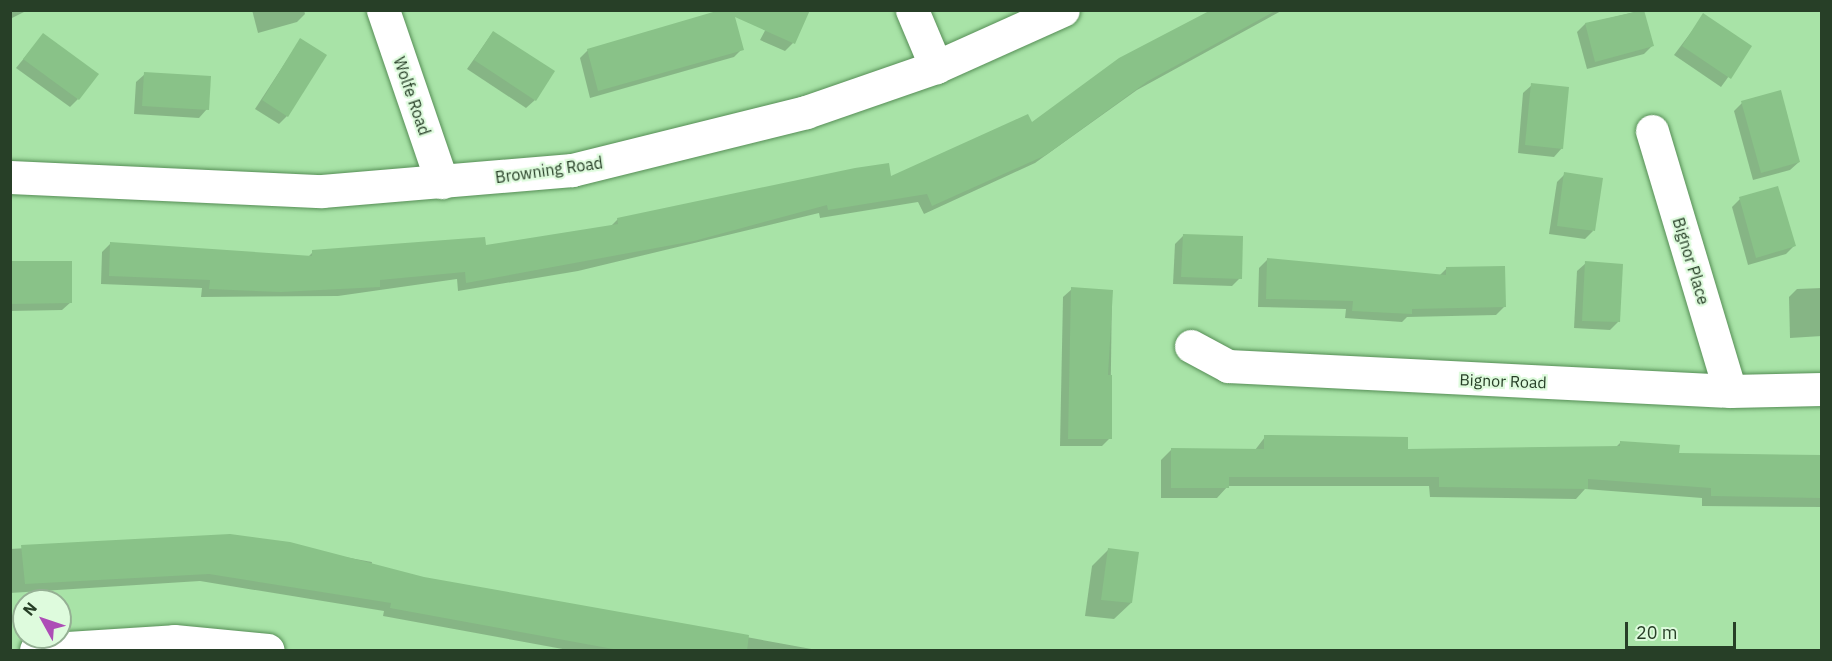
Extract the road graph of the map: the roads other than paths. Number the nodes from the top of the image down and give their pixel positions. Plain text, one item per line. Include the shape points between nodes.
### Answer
1 (383, 10) edge
2 (912, 10) edge
3 (1063, 10) edge
4 (936, 67) junction
5 (1652, 131) dead end
6 (10, 177) edge
7 (442, 182) junction
8 (1191, 346) dead end
9 (1821, 389) edge
10 (1730, 391) junction
11 (36, 651) edge
12 (268, 651) edge

1 - 7 street, Wolfe Road
2 - 4 street
3 - 4 street, Browning Road
4 - 7 street, Browning Road via 806,112 686,146 572,170
5 - 10 street, Bignor Place
6 - 7 street, Browning Road via 322,191
8 - 10 street, Bignor Road via 1228,366
9 - 10 street, Bignor Road
11 - 12 street via 174,641

